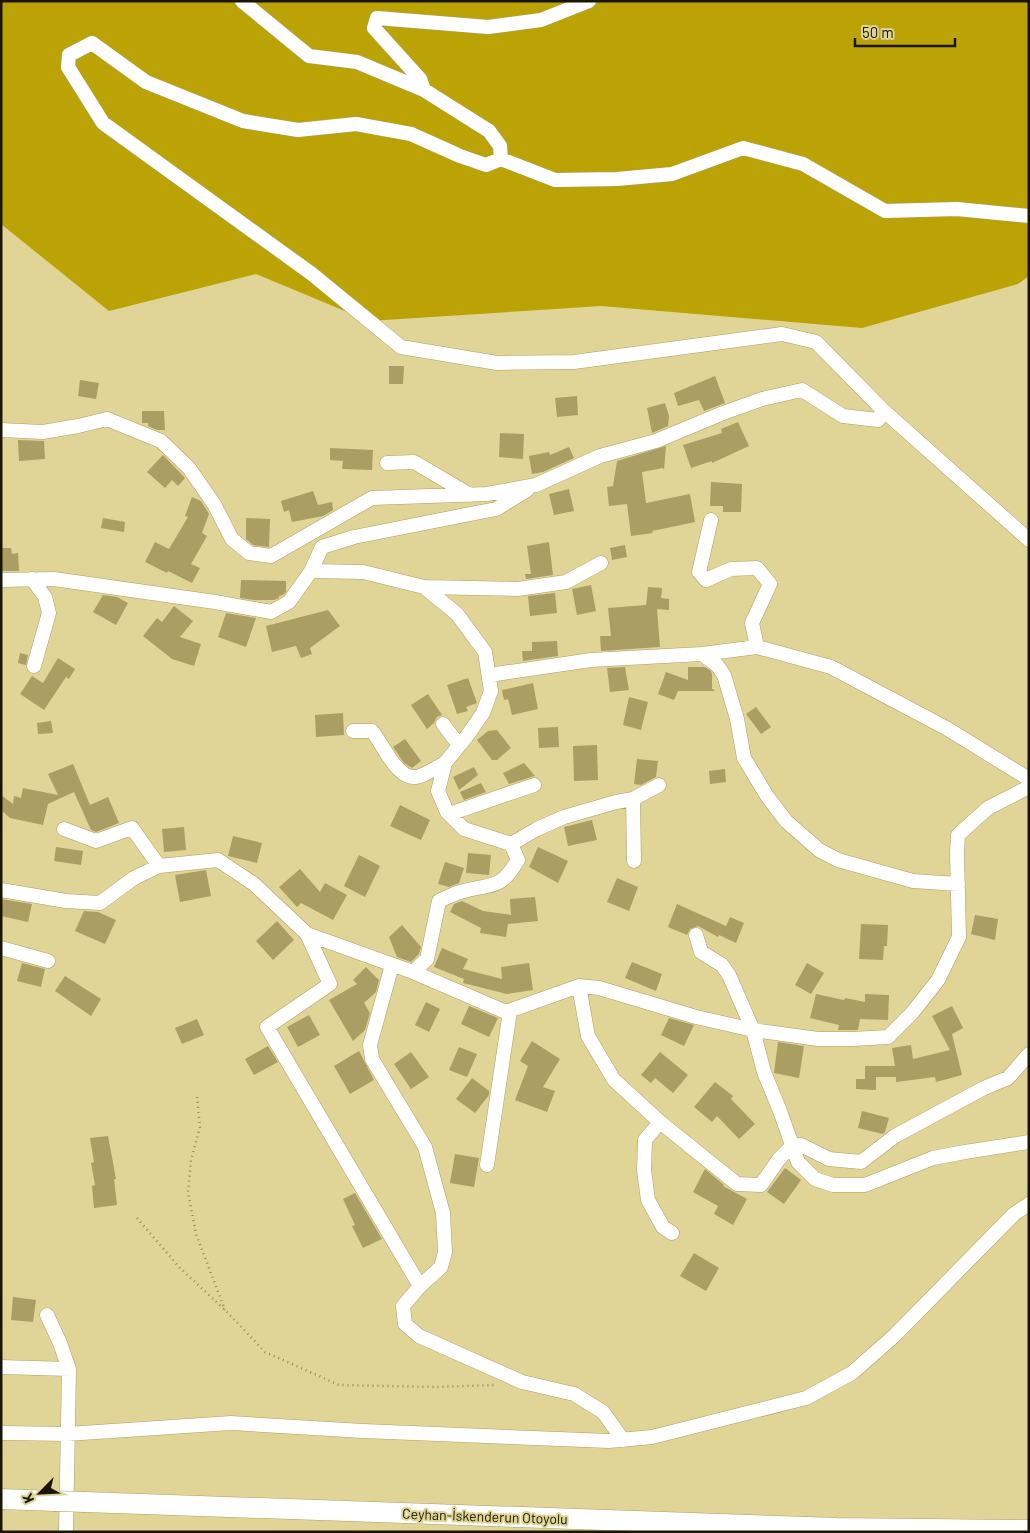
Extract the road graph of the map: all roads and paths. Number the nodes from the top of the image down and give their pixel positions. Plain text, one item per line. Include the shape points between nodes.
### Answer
1 (242, 1) edge
2 (589, 1) edge
3 (424, 90) junction
4 (501, 159) junction
5 (1029, 216) edge
6 (884, 411) junction
7 (1, 430) edge
8 (387, 463) dead end
9 (536, 485) junction
10 (470, 495) junction
11 (711, 520) dead end
12 (1029, 540) edge
13 (601, 564) dead end
14 (311, 572) junction
15 (32, 579) junction
16 (1, 580) edge
17 (424, 587) junction
18 (757, 647) junction
19 (702, 654) junction
20 (34, 666) dead end
21 (490, 675) junction
22 (443, 724) dead end
23 (352, 731) dead end
24 (459, 745) junction
25 (445, 763) junction
26 (1029, 779) edge
27 (534, 785) dead end
28 (659, 785) dead end
29 (1029, 787) edge
30 (633, 799) junction
31 (449, 814) junction
32 (64, 829) dead end
33 (511, 844) junction
34 (634, 861) dead end
35 (159, 866) junction
36 (958, 884) junction
37 (1, 890) edge
38 (307, 934) junction
39 (696, 935) dead end
40 (1, 948) edge
41 (48, 961) dead end
42 (392, 965) junction
43 (413, 972) junction
44 (579, 986) junction
45 (510, 1010) junction
46 (753, 1030) junction
47 (1029, 1054) edge
48 (197, 1097) dead end
49 (660, 1122) junction
50 (1029, 1142) edge
51 (792, 1146) junction
52 (487, 1166) dead end
53 (1029, 1204) edge
54 (137, 1218) dead end
55 (672, 1233) dead end
56 (420, 1286) junction
57 (226, 1311) junction
58 (46, 1315) dead end
59 (1, 1366) edge
60 (69, 1369) junction
61 (500, 1385) dead end
62 (1, 1433) edge
63 (67, 1434) junction
64 (623, 1440) junction
65 (1, 1499) edge
66 (1029, 1530) edge
67 (66, 1532) edge

1 - 3 street via 309,56 357,62
2 - 3 street via 541,20 488,27 377,18 374,28 420,79
3 - 4 street via 489,131 500,146
4 - 5 street via 554,180 617,179 672,174 743,148 803,164 885,211 957,209
4 - 6 street via 486,165 411,134 356,124 298,130 243,121 146,82 92,43 69,55 68,67 103,123 312,274 401,347 497,362 574,362 782,334 816,342
6 - 9 street via 878,420 843,416 802,390 723,412 656,441 600,456
6 - 12 street
7 - 10 street via 43,432 107,419 161,441 189,468 214,504 232,539 249,553 256,554 271,556 372,498
8 - 10 street via 414,462
9 - 10 street
9 - 14 street via 496,509 354,537 322,547
11 - 18 street via 699,572 706,580 731,569 757,568 770,584 752,623
13 - 17 street via 566,582 518,589
14 - 15 street via 289,602 271,612 54,579
14 - 17 street via 363,572
15 - 16 street
15 - 20 street via 45,597 49,613
17 - 21 street via 457,614 485,652
18 - 19 street
18 - 26 street via 831,668 946,728
19 - 21 street via 591,660
19 - 36 street via 717,664 724,676 744,758 786,821 819,850 838,860 913,881
21 - 24 street via 491,691 483,713
22 - 24 street
23 - 25 street via 372,731 398,769 412,778
24 - 25 street
25 - 31 street via 438,791
27 - 31 street
28 - 30 street
29 - 36 street via 988,808 958,835
30 - 33 street via 564,817
30 - 34 street
31 - 33 street via 464,829
32 - 35 street via 96,841 132,828
33 - 43 street via 518,860 510,873 496,885 460,892 439,901 427,959
35 - 37 street via 134,878 100,903
35 - 38 street via 218,860 254,884
36 - 46 street via 959,937 938,980 888,1037 818,1038
38 - 42 street
38 - 56 street via 330,984 267,1027
39 - 46 street via 701,952 722,965 729,974
40 - 41 street
42 - 43 street
42 - 56 street via 370,1045 372,1059 425,1147 443,1213 445,1252 441,1267
43 - 45 street via 506,1012
44 - 45 street
44 - 46 street via 599,988 696,1018
44 - 49 street via 588,1036 614,1080
45 - 52 street
46 - 51 street via 764,1072
47 - 51 street via 1008,1078 896,1136 861,1162 829,1159 801,1145
48 - 57 path via 200,1127 191,1160 188,1192 196,1234
49 - 51 street via 737,1184 761,1185
49 - 55 street via 645,1140 644,1170 648,1200 663,1227
50 - 51 street via 933,1158 865,1185 833,1186 815,1179 798,1162
53 - 64 street via 1014,1214 894,1336 852,1373 806,1398 652,1438
54 - 57 path via 180,1268
56 - 64 street via 404,1306 405,1324 419,1336 522,1382 574,1394 603,1412
57 - 61 path via 265,1352 339,1384
58 - 60 street
59 - 60 street
60 - 63 street
62 - 63 street
63 - 64 street via 231,1423 609,1442
63 - 67 street
65 - 66 highway, Ceyhan-İskenderun Otoyolu, bridge via 827,1527

